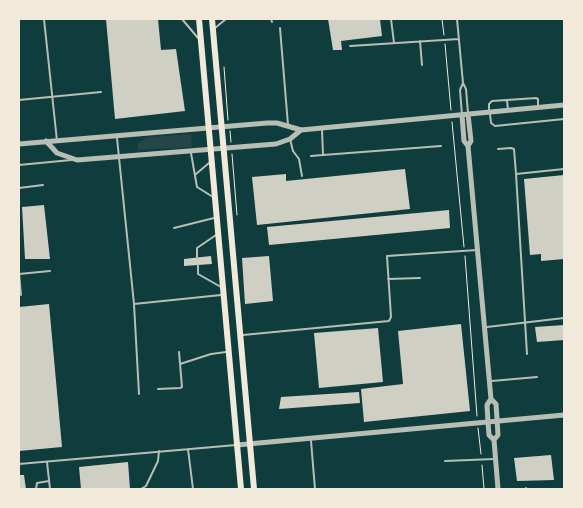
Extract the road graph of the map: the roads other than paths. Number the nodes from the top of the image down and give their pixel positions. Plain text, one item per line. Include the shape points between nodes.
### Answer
1 (44, 19) edge
2 (182, 19) edge
3 (199, 19) edge
4 (212, 19) edge
5 (226, 19) edge
6 (391, 19) edge
7 (457, 19) edge
8 (280, 28) dead end
9 (213, 29) junction
10 (200, 30) junction
11 (459, 39) junction
12 (420, 41) junction
13 (201, 42) junction
14 (394, 43) junction
15 (350, 46) dead end
16 (422, 65) dead end
17 (462, 83) junction
18 (101, 92) dead end
19 (53, 97) junction
20 (19, 100) edge
21 (507, 100) junction
22 (564, 105) edge
23 (538, 107) junction
24 (508, 110) junction
25 (489, 112) junction
26 (468, 114) junction
27 (462, 115) junction
28 (564, 119) edge
29 (288, 125) junction
30 (222, 127) junction
31 (208, 128) junction
32 (322, 128) junction
33 (301, 130) junction
34 (117, 136) junction
35 (290, 139) junction
36 (57, 141) junction
37 (46, 142) junction
38 (19, 144) edge
39 (441, 146) dead end
40 (468, 146) junction
41 (224, 148) junction
42 (210, 149) junction
43 (498, 149) dead end
44 (191, 151) junction
45 (323, 155) junction
46 (119, 156) junction
47 (312, 156) dead end
48 (77, 160) junction
49 (211, 161) junction
50 (19, 165) edge
51 (564, 169) edge
52 (195, 174) junction
53 (516, 174) junction
54 (302, 176) dead end
55 (43, 186) dead end
56 (19, 188) edge
57 (214, 198) junction
58 (216, 218) junction
59 (174, 228) dead end
60 (218, 234) junction
61 (478, 250) junction
62 (197, 258) dead end
63 (198, 265) dead end
64 (50, 271) dead end
65 (19, 274) edge
66 (420, 278) dead end
67 (388, 280) junction
68 (223, 288) junction
69 (21, 295) dead end
70 (223, 295) junction
71 (134, 304) junction
72 (564, 318) edge
73 (525, 322) junction
74 (484, 327) junction
75 (241, 337) junction
76 (227, 340) junction
77 (180, 352) dead end
78 (228, 352) junction
79 (527, 354) dead end
80 (180, 364) junction
81 (537, 377) dead end
82 (489, 381) junction
83 (158, 389) dead end
84 (139, 394) dead end
85 (491, 399) junction
86 (564, 415) edge
87 (497, 421) junction
88 (488, 422) junction
89 (310, 438) junction
90 (494, 440) junction
91 (250, 443) junction
92 (237, 445) junction
93 (188, 449) junction
94 (159, 452) junction
95 (496, 459) junction
96 (47, 461) junction
97 (445, 461) dead end
98 (19, 464) edge
99 (49, 480) junction
100 (36, 489) edge
101 (50, 489) edge
102 (141, 489) edge
103 (193, 489) edge
104 (241, 489) edge
105 (254, 489) edge
106 (315, 489) edge
107 (498, 489) edge

1 - 19 lane
2 - 13 lane
3 - 10 main road
4 - 9 main road
5 - 9 lane
6 - 14 lane
7 - 11 lane
8 - 29 lane
9 - 10 main road
9 - 30 main road
10 - 13 main road
11 - 12 lane
11 - 17 lane
12 - 14 lane
12 - 16 lane
13 - 31 main road
14 - 15 lane
17 - 26 lane via 466,90
17 - 27 lane
18 - 19 lane
19 - 20 lane
19 - 36 lane
21 - 23 lane via 537,98
21 - 24 lane
21 - 25 lane via 490,102
22 - 23 street
23 - 24 street
24 - 25 street
25 - 26 street
25 - 28 lane via 495,126
26 - 27 street
26 - 40 street via 471,141
27 - 32 street
27 - 40 street via 464,141
29 - 30 street via 267,123
29 - 33 street
30 - 31 street
30 - 41 main road
31 - 34 street
31 - 42 main road
32 - 33 street
32 - 45 lane
33 - 35 street
34 - 36 street
34 - 46 lane
35 - 41 street via 276,144
35 - 54 lane
36 - 37 street
37 - 38 street
37 - 48 street via 57,153
39 - 45 lane
40 - 61 street
41 - 42 street
41 - 75 main road
42 - 44 street
42 - 49 main road
43 - 53 lane via 514,149
44 - 46 street
44 - 52 lane
45 - 47 lane
46 - 48 street
46 - 71 lane
48 - 50 lane
49 - 52 lane
49 - 57 main road
51 - 53 lane
52 - 57 lane via 197,187
53 - 73 lane
55 - 56 lane
57 - 58 main road
58 - 59 lane
58 - 60 main road
60 - 62 lane via 197,248
60 - 68 main road
61 - 67 lane via 389,255
61 - 74 street
63 - 68 lane via 198,274
64 - 65 lane
65 - 69 lane
66 - 67 lane
67 - 75 lane via 389,321
68 - 70 main road
70 - 71 lane
70 - 76 main road
71 - 84 lane
72 - 73 lane
73 - 74 lane
73 - 79 lane
74 - 82 street
75 - 76 main road
75 - 91 main road
76 - 78 main road
77 - 80 lane
78 - 80 lane
78 - 92 main road
80 - 83 lane via 181,388
81 - 82 lane
82 - 85 street
85 - 87 street via 496,404
85 - 88 street via 487,405
86 - 87 street
87 - 88 street
87 - 90 street via 498,434
88 - 89 street
88 - 90 street
89 - 91 street
89 - 106 lane
90 - 95 street
91 - 92 street
91 - 105 main road
92 - 93 lane
92 - 104 main road
93 - 94 lane
93 - 103 lane
94 - 96 lane
94 - 102 lane via 146,486
95 - 97 lane
95 - 107 street
96 - 98 lane
96 - 99 lane
99 - 100 lane via 37,483
99 - 101 lane

